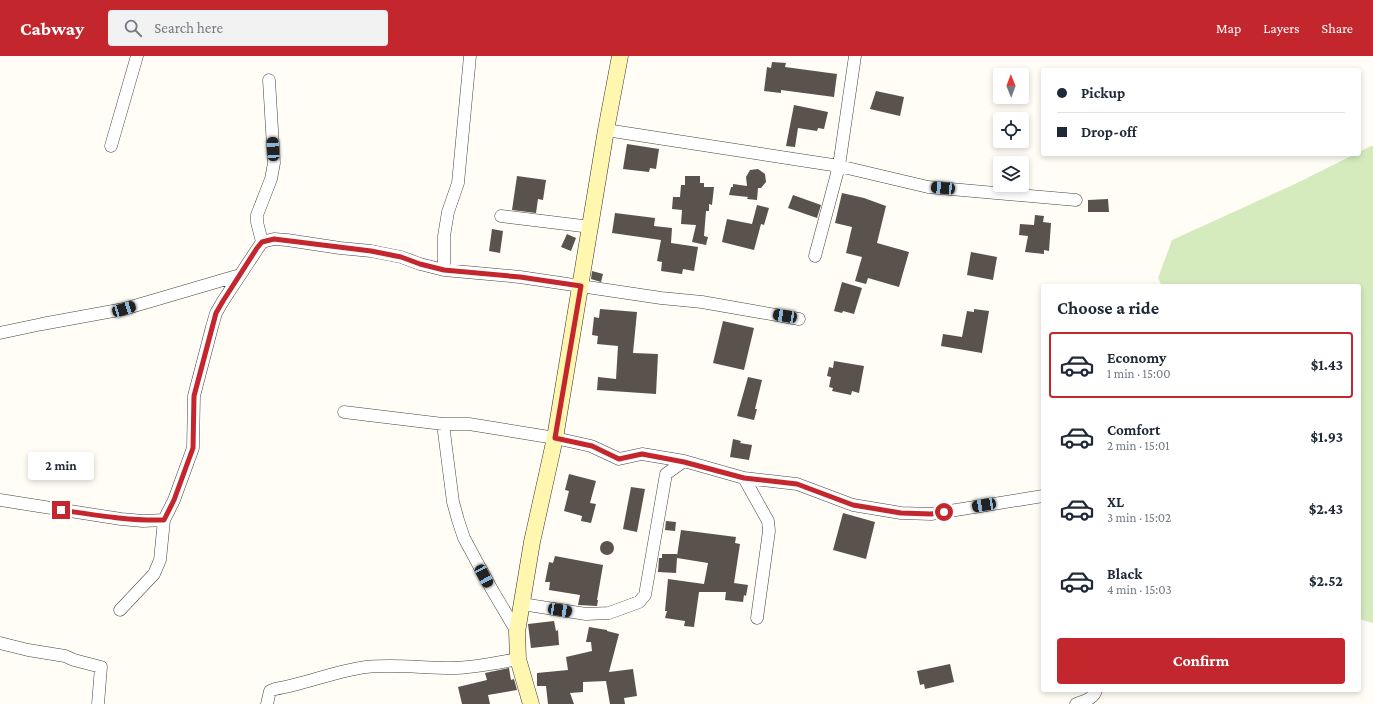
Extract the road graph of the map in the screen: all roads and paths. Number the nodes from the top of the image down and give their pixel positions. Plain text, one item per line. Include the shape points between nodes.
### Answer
1 (137, 56) edge
2 (470, 56) edge
3 (620, 56) edge
4 (855, 56) edge
5 (270, 80) dead end
6 (606, 130) junction
7 (112, 146) dead end
8 (839, 166) junction
9 (1076, 200) dead end
10 (501, 216) dead end
11 (590, 227) junction
12 (262, 242) junction
13 (815, 256) dead end
14 (444, 270) junction
15 (240, 275) junction
16 (581, 286) junction
17 (799, 319) dead end
18 (0, 333) edge
19 (344, 412) dead end
20 (443, 424) junction
21 (555, 438) junction
22 (684, 462) junction
23 (744, 478) junction
24 (1041, 496) edge
25 (0, 500) edge
26 (164, 520) junction
27 (522, 604) junction
28 (120, 610) dead end
29 (757, 618) dead end
30 (517, 632) junction
31 (0, 643) edge
32 (518, 659) junction
33 (1096, 692) edge
34 (98, 704) edge
35 (267, 704) edge
36 (532, 704) edge
37 (1076, 704) edge

1 - 7 street
2 - 14 street via 458,183 448,212 444,236
3 - 6 street
4 - 8 street
5 - 12 street via 274,163 271,179 257,215
6 - 8 street
6 - 11 street
8 - 9 street via 928,187
8 - 13 street
10 - 11 street
11 - 16 street
12 - 14 street via 274,239 288,240 371,251
12 - 15 street
14 - 16 street
15 - 18 street via 124,309
15 - 26 street via 216,313 194,396 193,448
16 - 17 street via 702,302
16 - 21 street
19 - 20 street
20 - 21 street via 469,424
20 - 30 street via 453,502 464,538
21 - 22 street via 592,446 619,459 642,454
21 - 27 street via 532,542
22 - 23 street
22 - 27 street via 666,474 646,595 639,602 609,613 586,614
23 - 24 street via 797,484 853,505 901,513 931,514
23 - 29 street via 768,521 769,531
25 - 26 street via 121,519
26 - 28 street via 160,560 154,574
27 - 30 street
30 - 32 street
31 - 34 street via 65,656 101,667
32 - 35 street via 453,668 393,665 365,667 275,689 270,692
32 - 36 street
33 - 37 street via 1089,700

